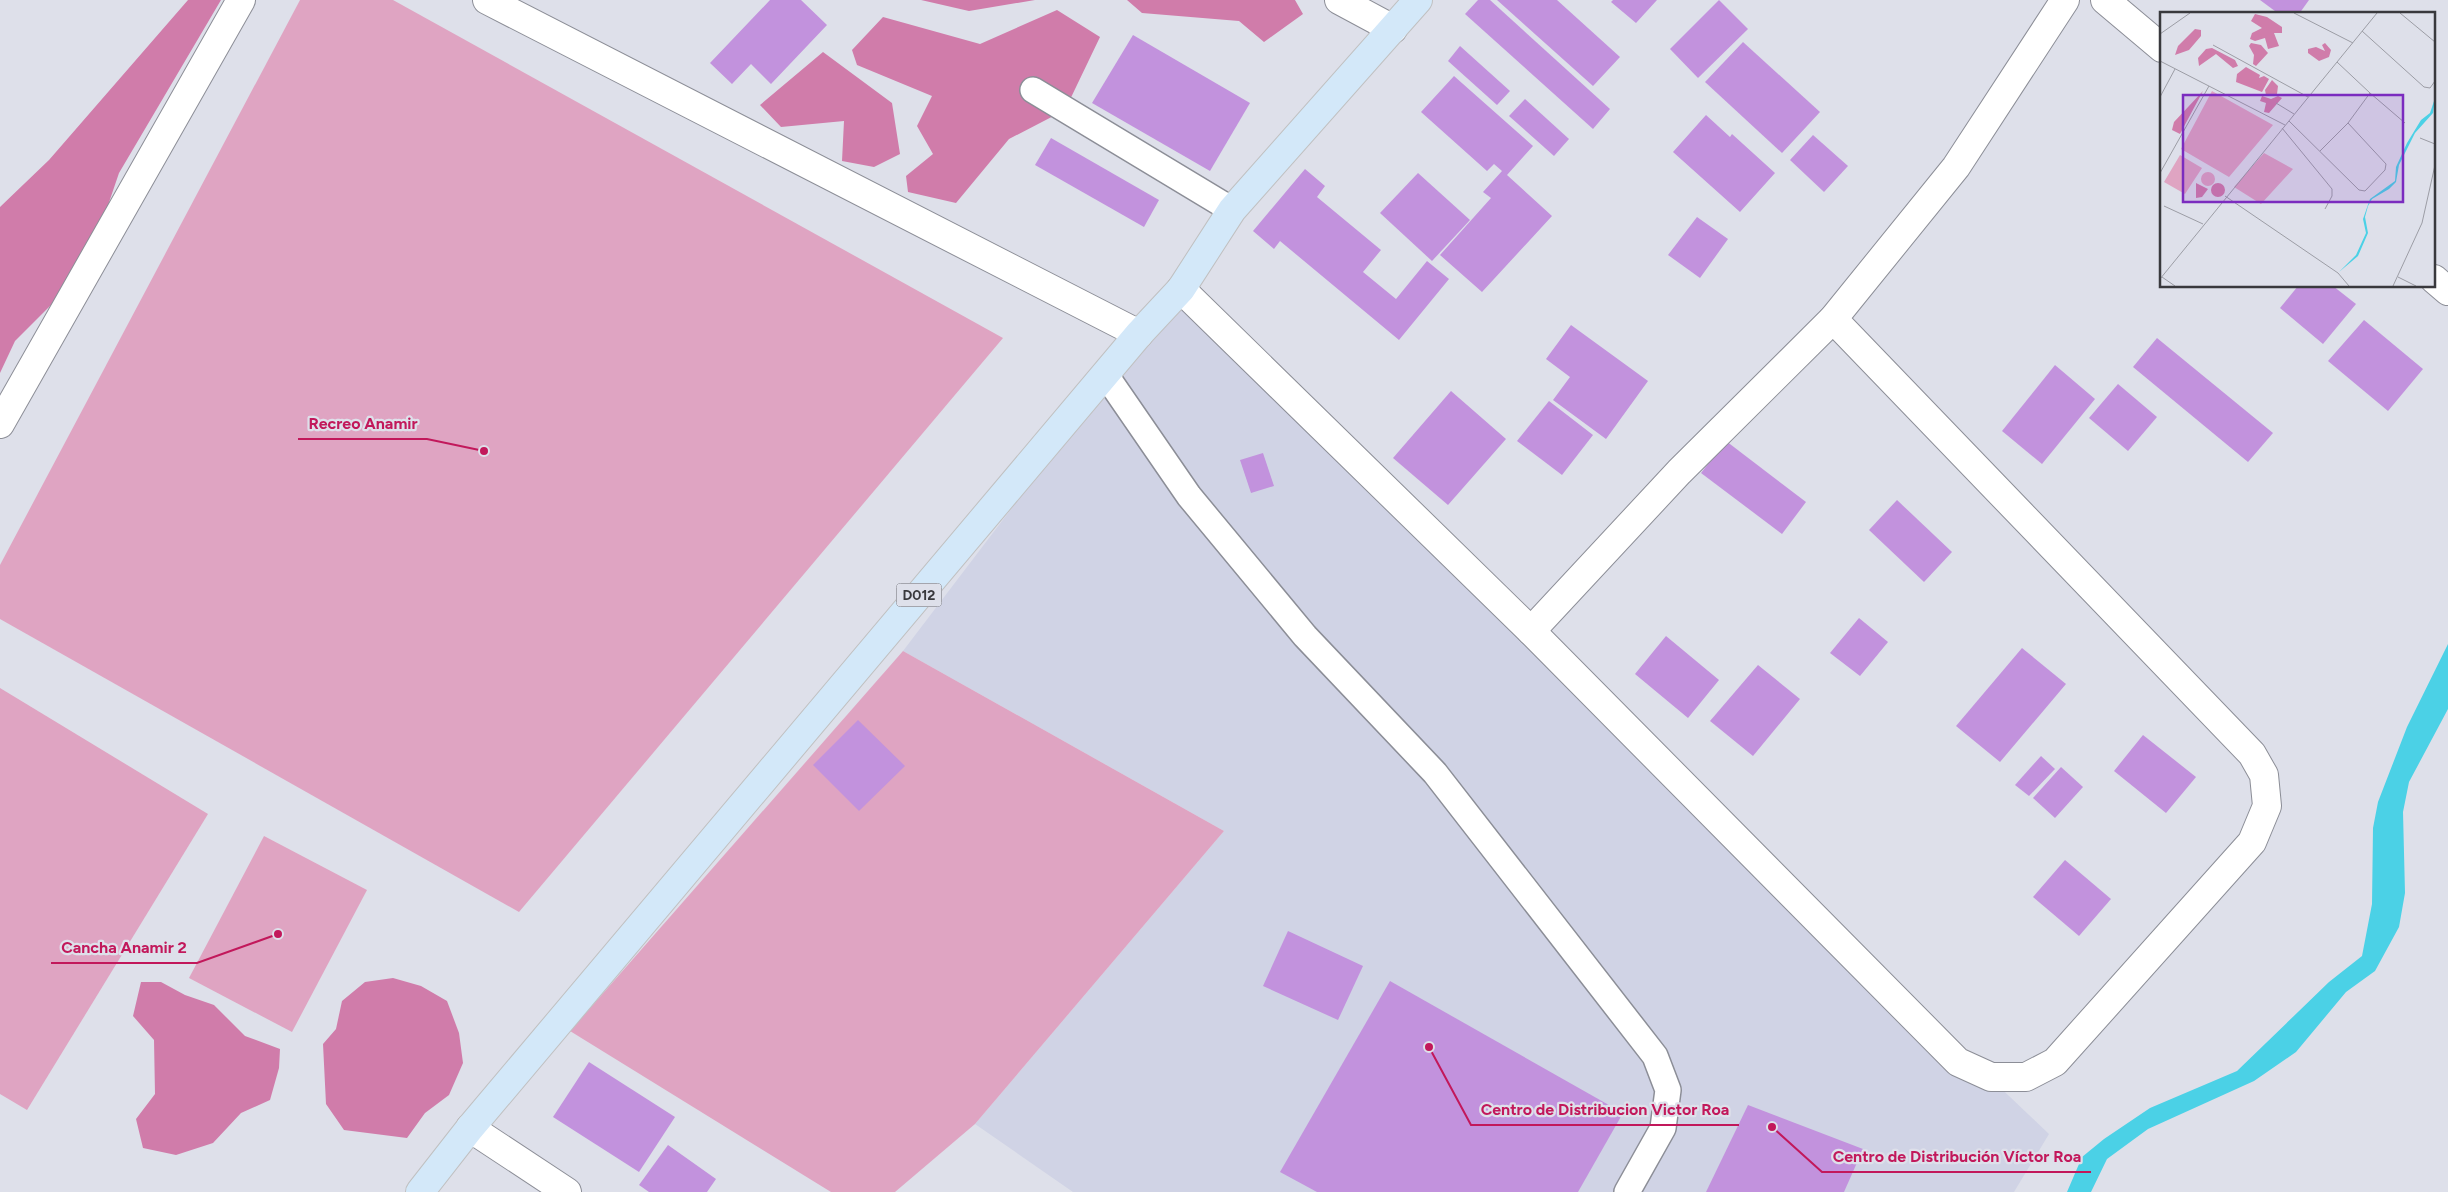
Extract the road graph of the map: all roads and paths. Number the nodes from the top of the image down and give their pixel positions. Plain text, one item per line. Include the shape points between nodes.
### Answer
1 (241, 0) edge
2 (486, 0) edge
3 (1339, 0) edge
4 (1418, 0) edge
5 (2065, 0) edge
6 (2105, 0) edge
7 (1393, 30) junction
8 (2160, 46) edge
9 (1033, 90) dead end
10 (1232, 210) junction
11 (2436, 282) edge
12 (1181, 289) junction
13 (2448, 291) edge
14 (1833, 319) junction
15 (1139, 334) junction
16 (1105, 374) junction
17 (0, 424) edge
18 (1531, 631) junction
19 (470, 1128) junction
20 (420, 1192) edge
21 (566, 1192) edge
22 (1627, 1192) edge

1 - 17 street
2 - 15 street
3 - 7 street
4 - 7 main road, D012
5 - 14 street via 1956,167
6 - 8 street
7 - 10 main road, D012
9 - 10 lane
10 - 12 main road, D012
11 - 13 street
12 - 15 main road, D012
12 - 18 street
14 - 18 street via 1679,472
14 - 18 street via 2252,754 2264,775 2267,806 2252,842 2055,1062 2026,1077 1991,1077 1958,1062
15 - 16 main road, D012
16 - 19 main road, D012
16 - 22 lane via 1189,496 1304,636 1435,773 1655,1056 1668,1090 1663,1128
19 - 20 main road, D012
19 - 21 street

